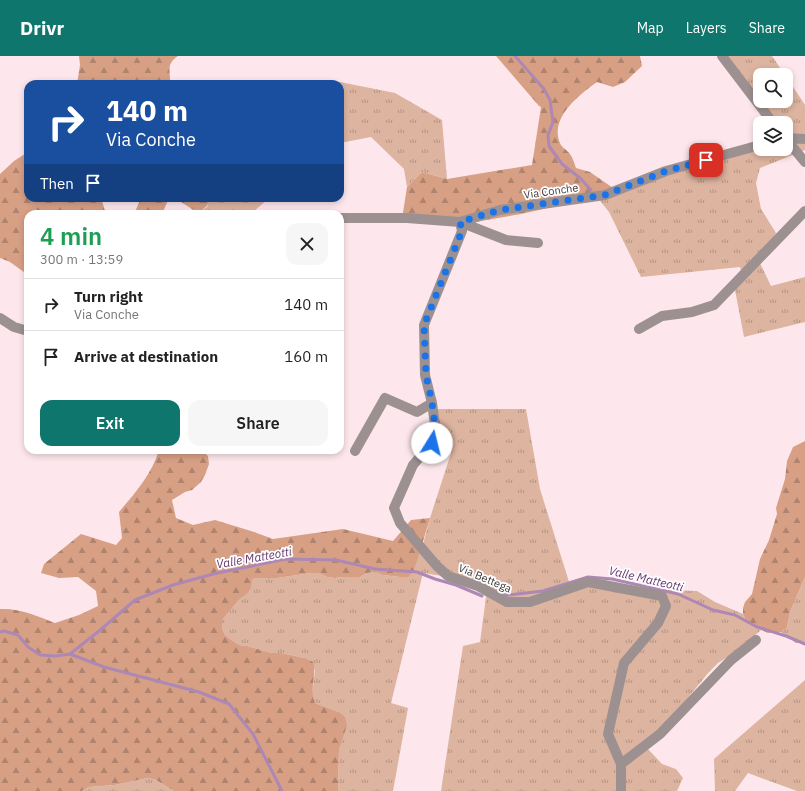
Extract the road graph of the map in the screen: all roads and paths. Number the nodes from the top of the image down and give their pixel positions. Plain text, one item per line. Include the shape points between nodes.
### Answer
1 (722, 56) edge
2 (768, 116) edge
3 (793, 139) edge
4 (805, 139) edge
5 (753, 147) edge
6 (793, 147) edge
7 (805, 162) edge
8 (805, 212) edge
9 (344, 218) edge
10 (460, 222) junction
11 (538, 243) dead end
12 (0, 318) edge
13 (24, 330) edge
14 (639, 330) dead end
15 (432, 403) junction
16 (355, 450) dead end
17 (756, 640) dead end
18 (621, 764) junction
19 (621, 791) edge

1 - 2 street
3 - 4 street
5 - 10 street, Via Conche via 666,171 605,195 500,210
6 - 7 street
8 - 14 street via 714,305 692,312 662,316
9 - 10 street, Via Conche via 407,218
10 - 11 street via 506,240
10 - 15 street, Via Bettega via 462,231 424,325 426,375
12 - 13 street via 14,328
15 - 16 street via 417,412 385,398
15 - 18 street, Via Bettega via 435,425 432,443 413,465 394,508 400,523 448,576 478,586 506,602 530,602 588,582 662,596 666,606 658,622 624,663 608,734
17 - 18 street via 731,660 660,734
18 - 19 street, Via Bettega

